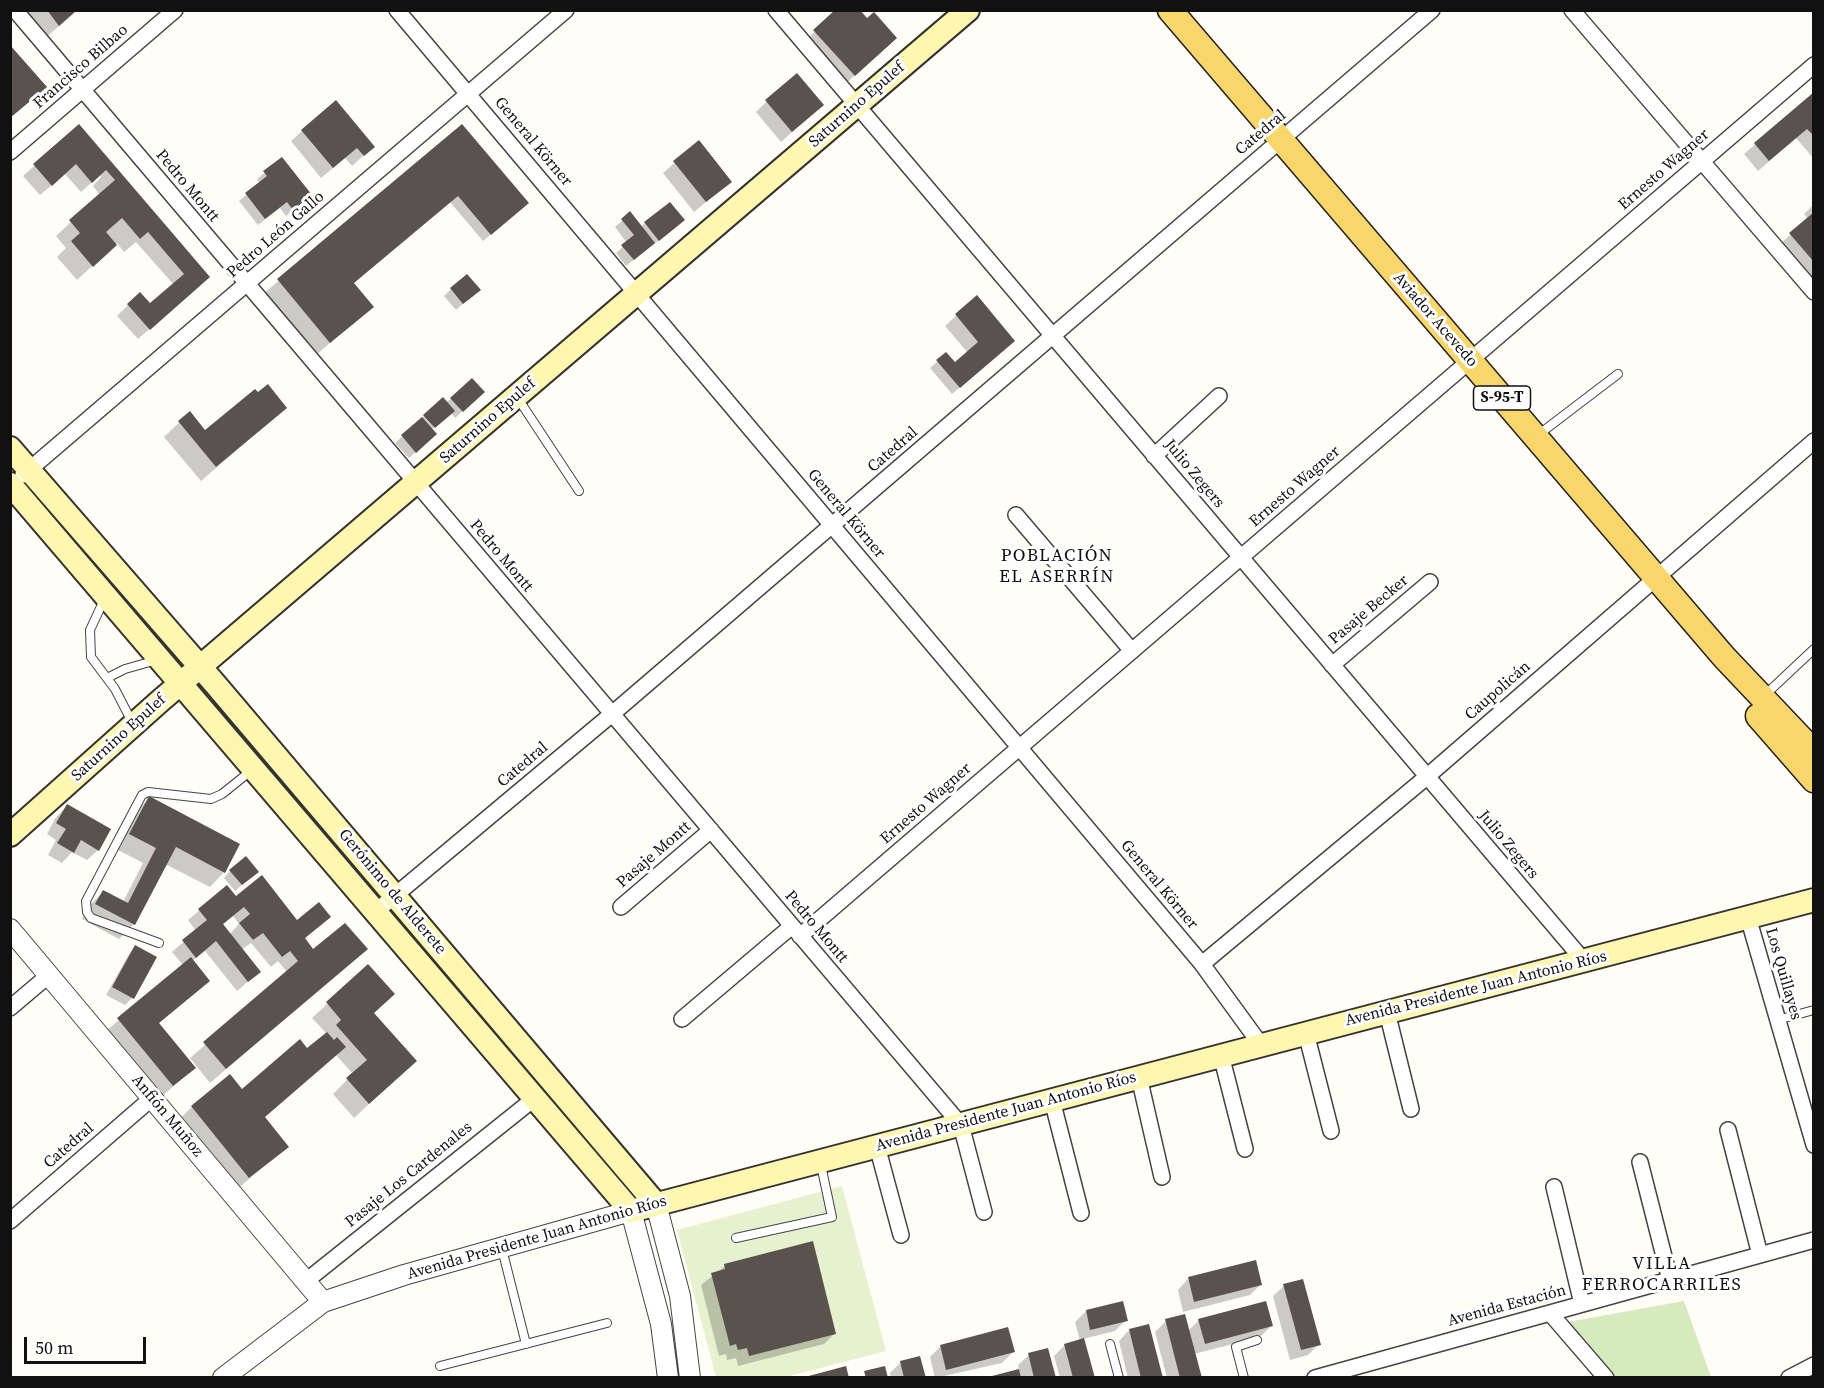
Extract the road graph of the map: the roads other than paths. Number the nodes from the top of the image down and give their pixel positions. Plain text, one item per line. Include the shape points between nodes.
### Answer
1 (15, 10) edge
2 (175, 10) edge
3 (397, 10) edge
4 (566, 10) edge
5 (776, 10) edge
6 (968, 10) edge
7 (1170, 10) edge
8 (1432, 10) edge
9 (1572, 10) edge
10 (1814, 65) edge
11 (82, 90) junction
12 (468, 94) junction
13 (857, 106) junction
14 (1281, 140) junction
15 (10, 152) edge
16 (1702, 161) junction
17 (247, 284) junction
18 (1814, 292) edge
19 (638, 293) junction
20 (1052, 335) junction
21 (1470, 360) junction
22 (1618, 374) dead end
23 (1219, 396) dead end
24 (517, 397) junction
25 (1535, 437) junction
26 (1814, 441) edge
27 (10, 447) edge
28 (1154, 456) junction
29 (29, 470) junction
30 (416, 483) junction
31 (11, 485) edge
32 (579, 491) dead end
33 (1016, 515) dead end
34 (832, 526) junction
35 (1240, 558) junction
36 (1656, 577) junction
37 (1430, 582) dead end
38 (106, 596) junction
39 (1814, 649) edge
40 (1132, 651) junction
41 (1724, 657) junction
42 (160, 659) junction
43 (1332, 665) junction
44 (201, 667) junction
45 (107, 678) junction
46 (181, 684) junction
47 (1762, 698) junction
48 (612, 714) junction
49 (133, 725) junction
50 (1020, 747) junction
51 (1808, 759) edge
52 (253, 769) junction
53 (1426, 776) junction
54 (1814, 780) edge
55 (711, 830) junction
56 (10, 835) edge
57 (394, 895) junction
58 (1814, 900) edge
59 (621, 907) dead end
60 (374, 913) junction
61 (1748, 917) junction
62 (10, 929) edge
63 (796, 931) junction
64 (159, 943) dead end
65 (1584, 962) junction
66 (1202, 964) junction
67 (49, 975) junction
68 (10, 1008) edge
69 (1814, 1010) edge
70 (1387, 1012) junction
71 (682, 1019) dead end
72 (1777, 1020) junction
73 (1306, 1033) junction
74 (1261, 1045) junction
75 (1221, 1055) junction
76 (1139, 1077) junction
77 (152, 1098) junction
78 (535, 1098) junction
79 (1052, 1100) junction
80 (1411, 1108) dead end
81 (961, 1125) junction
82 (1728, 1130) dead end
83 (1330, 1131) dead end
84 (1814, 1145) edge
85 (877, 1146) junction
86 (1245, 1149) dead end
87 (820, 1160) junction
88 (1640, 1162) dead end
89 (1162, 1177) dead end
90 (1554, 1187) dead end
91 (656, 1204) junction
92 (631, 1211) junction
93 (984, 1212) dead end
94 (1082, 1213) dead end
95 (10, 1221) edge
96 (901, 1235) dead end
97 (736, 1238) dead end
98 (1814, 1240) edge
99 (502, 1247) junction
100 (1760, 1255) junction
101 (1670, 1280) junction
102 (306, 1281) junction
103 (323, 1302) junction
104 (1582, 1304) junction
105 (1550, 1312) junction
106 (607, 1323) dead end
107 (1257, 1340) dead end
108 (526, 1344) junction
109 (1110, 1344) dead end
110 (1814, 1365) edge
111 (440, 1366) dead end
112 (223, 1377) edge
113 (668, 1377) edge
114 (690, 1377) edge
115 (1119, 1377) edge
116 (1244, 1377) edge
117 (1315, 1377) edge
118 (1606, 1377) edge
119 (1789, 1377) edge

1 - 11 street, Pedro Montt
2 - 11 street, Francisco Bilbao
3 - 12 street, General Körner
4 - 12 street, Pedro León Gallo
5 - 13 street, Julio Zegers
6 - 13 main road, Saturnino Epulef
7 - 14 main road, Aviador Acevedo / S-95-T
8 - 14 street, Catedral
9 - 16 street
10 - 16 street, Ernesto Wagner
11 - 15 street, Francisco Bilbao
11 - 17 street, Pedro Montt
12 - 17 street, Pedro León Gallo
12 - 19 street, General Körner
13 - 19 main road, Saturnino Epulef
13 - 20 street, Julio Zegers
14 - 20 street, Catedral
14 - 21 main road, Aviador Acevedo / S-95-T
16 - 18 street
16 - 21 street, Ernesto Wagner
17 - 29 street, Pedro León Gallo
17 - 30 street, Pedro Montt
19 - 24 main road, Saturnino Epulef
19 - 34 street, General Körner
20 - 28 street, Julio Zegers
20 - 34 street, Catedral
21 - 25 main road, Aviador Acevedo / S-95-T
21 - 35 street, Ernesto Wagner
22 - 25 lane
23 - 28 street
24 - 30 main road, Saturnino Epulef
24 - 32 lane
25 - 36 main road, Aviador Acevedo / S-95-T
26 - 36 street, Caupolicán
27 - 29 main road, Gerónimo de Alderete
28 - 35 street, Julio Zegers
29 - 31 street, Pedro León Gallo
29 - 44 main road, Gerónimo de Alderete
30 - 44 main road, Saturnino Epulef
30 - 48 street, Pedro Montt
31 - 38 main road, Gerónimo de Alderete
33 - 40 street
34 - 48 street, Catedral
34 - 50 street, General Körner
35 - 40 street, Ernesto Wagner
35 - 43 street, Julio Zegers
36 - 41 main road, Aviador Acevedo / S-95-T
36 - 53 street, Caupolicán
37 - 43 street, Pasaje Becker
38 - 42 main road, Gerónimo de Alderete
38 - 45 lane via 93,620 89,644 91,657
39 - 47 lane
40 - 50 street, Ernesto Wagner
41 - 47 main road, Aviador Acevedo / S-95-T
41 - 51 main road, Aviador Acevedo / S-95-T via 1752,709
42 - 45 lane
42 - 46 main road, Gerónimo de Alderete
43 - 53 street, Julio Zegers
44 - 46 main road, Saturnino Epulef
44 - 57 main road, Gerónimo de Alderete
45 - 49 lane
46 - 49 main road, Saturnino Epulef
46 - 52 main road, Gerónimo de Alderete
47 - 51 main road, Aviador Acevedo / S-95-T
48 - 55 street, Pedro Montt
48 - 57 street, Catedral
49 - 56 main road, Saturnino Epulef
50 - 63 street, Ernesto Wagner
50 - 66 street, General Körner
51 - 54 main road, Aviador Acevedo / S-95-T
52 - 60 main road, Gerónimo de Alderete
52 - 64 lane via 210,799 148,792 142,795 86,902 87,912 91,918
53 - 65 street, Julio Zegers
53 - 66 street, Caupolicán
55 - 59 street, Pasaje Montt
55 - 63 street, Pedro Montt
57 - 60 street, Catedral
57 - 91 main road, Gerónimo de Alderete
58 - 61 main road, Avenida Presidente Juan Antonio Ríos
60 - 78 main road, Gerónimo de Alderete
61 - 65 main road, Avenida Presidente Juan Antonio Ríos
61 - 72 street, Los Quillayes
62 - 67 street, Anfión Muñoz
63 - 71 street, Ernesto Wagner
63 - 81 street, Pedro Montt
65 - 70 main road, Avenida Presidente Juan Antonio Ríos
66 - 74 street, General Körner
67 - 68 street
67 - 77 street, Anfión Muñoz
69 - 72 lane
70 - 73 main road, Avenida Presidente Juan Antonio Ríos
70 - 80 street
72 - 84 street, Los Quillayes
73 - 74 main road, Avenida Presidente Juan Antonio Ríos
73 - 83 street
74 - 75 main road, Avenida Presidente Juan Antonio Ríos
75 - 76 main road, Avenida Presidente Juan Antonio Ríos
75 - 86 street
76 - 79 main road, Avenida Presidente Juan Antonio Ríos
76 - 89 street
77 - 95 street, Catedral
77 - 102 street, Anfión Muñoz
78 - 92 main road, Gerónimo de Alderete
78 - 102 street, Pasaje Los Cardenales
79 - 81 main road, Avenida Presidente Juan Antonio Ríos
79 - 94 street
81 - 85 main road, Avenida Presidente Juan Antonio Ríos
81 - 93 street
82 - 100 street
85 - 87 main road, Avenida Presidente Juan Antonio Ríos
85 - 96 street
87 - 91 main road, Avenida Presidente Juan Antonio Ríos
87 - 97 lane via 832,1217
88 - 101 street
90 - 104 street
91 - 92 main road, Avenida Presidente Juan Antonio Ríos
91 - 114 street, Gerónimo de Alderete via 680,1296
92 - 99 street, Avenida Presidente Juan Antonio Ríos
92 - 113 street, Gerónimo de Alderete via 661,1324
98 - 100 street, Avenida Estación
99 - 103 street, Avenida Presidente Juan Antonio Ríos
99 - 108 lane
100 - 101 street, Avenida Estación
101 - 104 street, Avenida Estación
102 - 103 street, Anfión Muñoz
103 - 112 street, Avenida Presidente Juan Antonio Ríos
104 - 105 street, Avenida Estación
105 - 117 street, Avenida Estación
105 - 118 street
106 - 108 lane
107 - 116 lane via 1236,1347
108 - 111 lane
109 - 115 lane
110 - 119 street

